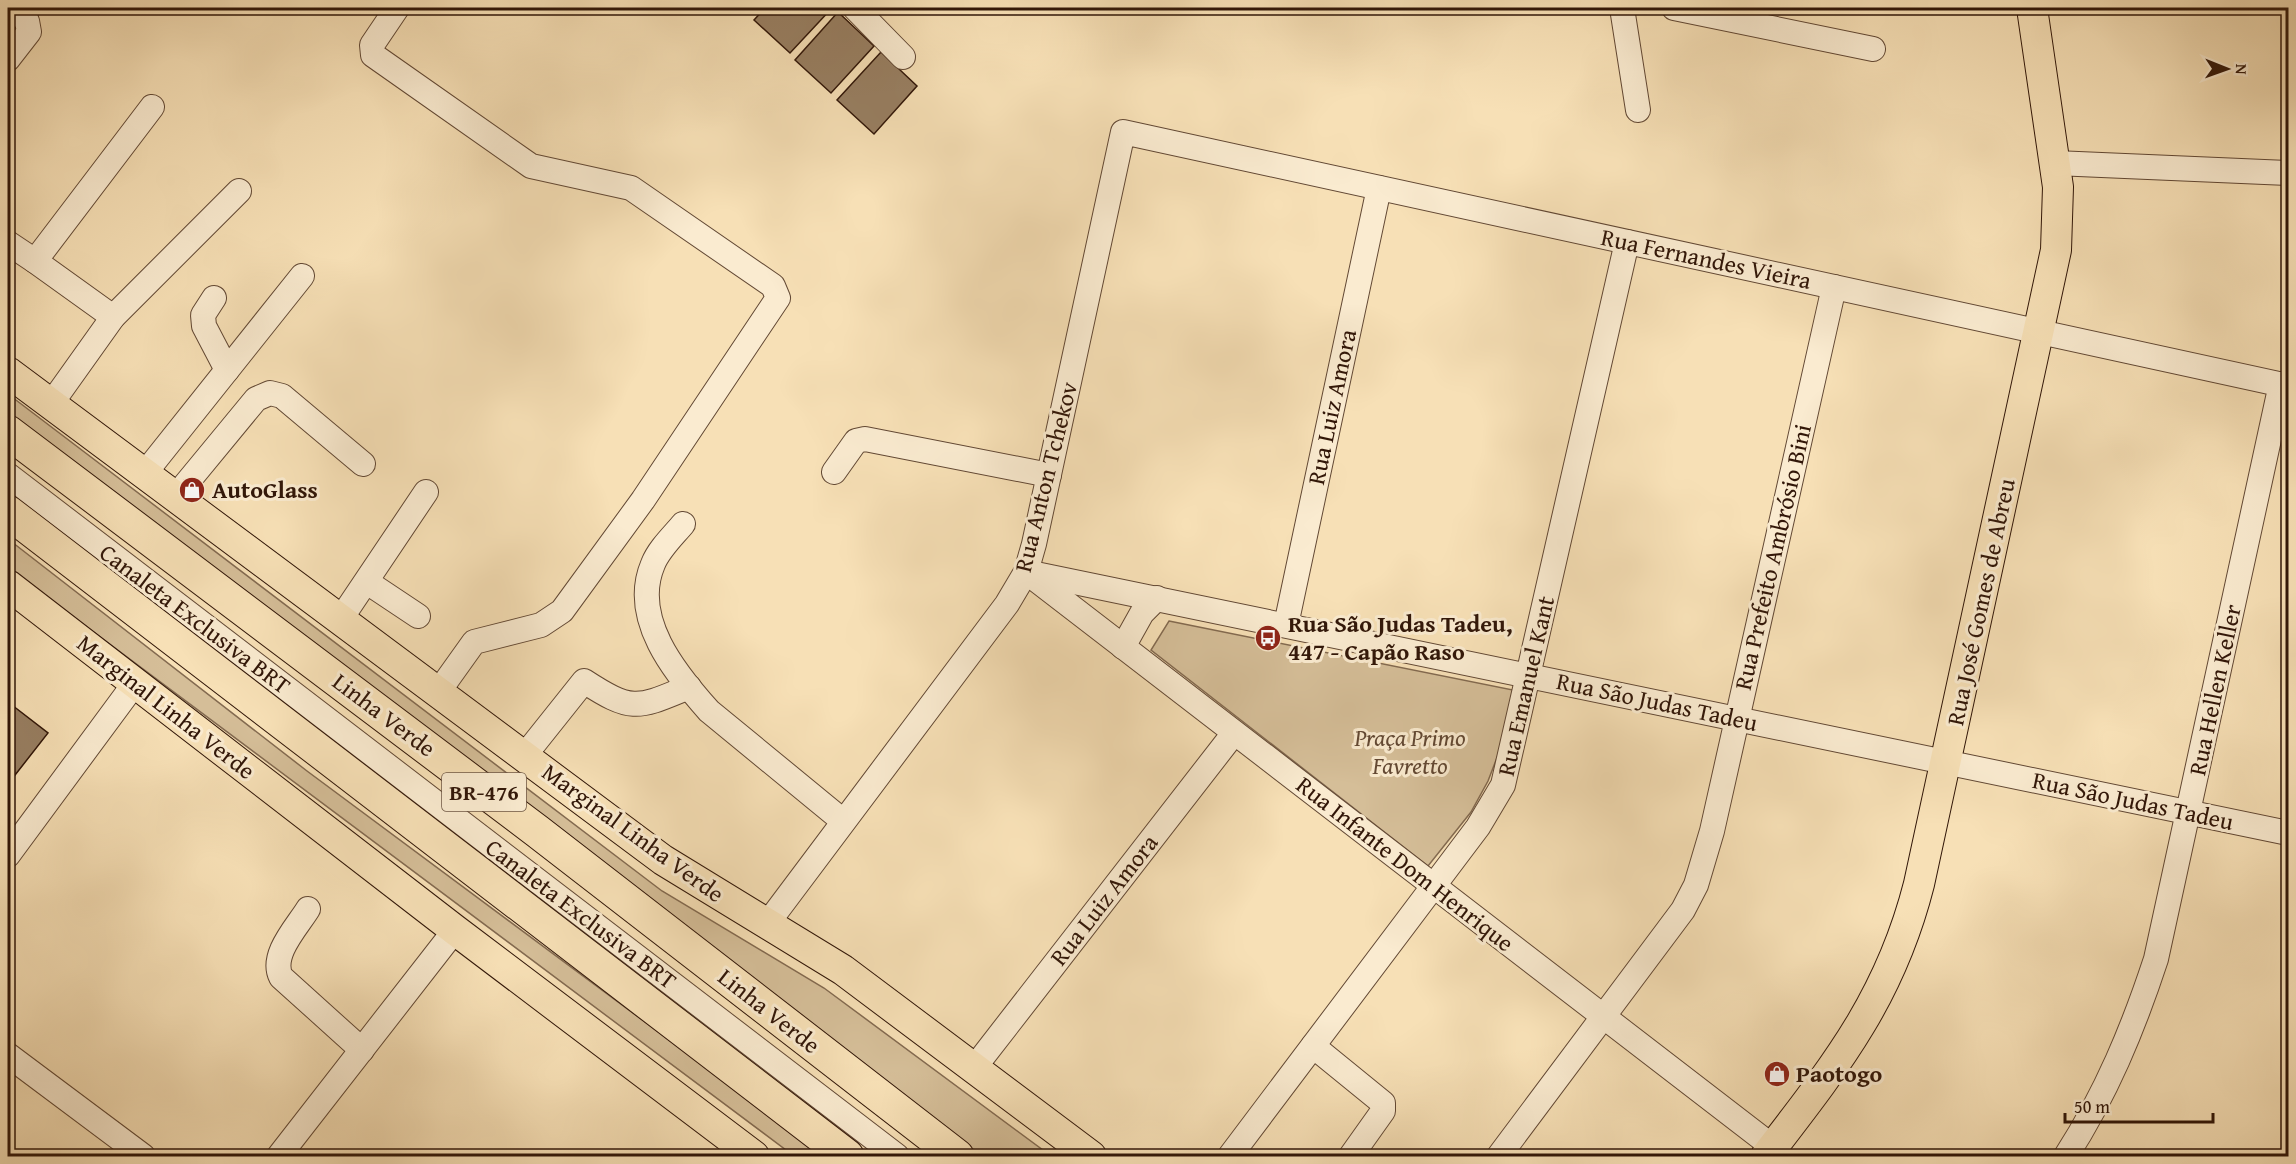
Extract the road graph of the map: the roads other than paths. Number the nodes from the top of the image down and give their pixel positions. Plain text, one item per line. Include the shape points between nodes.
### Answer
1 (14, 8) edge
2 (397, 8) edge
3 (855, 8) edge
4 (1622, 8) edge
5 (1674, 8) edge
6 (2032, 8) edge
7 (1873, 49) dead end
8 (903, 57) dead end
9 (8, 59) edge
10 (152, 106) dead end
11 (1638, 110) dead end
12 (1123, 132) joint
13 (2055, 163) junction
14 (2289, 173) edge
15 (1379, 188) junction
16 (239, 191) dead end
17 (1627, 242) junction
18 (8, 243) edge
19 (35, 261) junction
20 (302, 276) dead end
21 (1834, 287) junction
22 (214, 298) dead end
23 (113, 317) junction
24 (2040, 331) junction
25 (227, 370) junction
26 (8, 372) edge
27 (2285, 385) edge
28 (51, 404) junction
29 (8, 432) edge
30 (363, 464) dead end
31 (834, 472) dead end
32 (145, 473) junction
33 (1049, 474) junction
34 (8, 475) edge
35 (426, 492) dead end
36 (176, 496) junction
37 (8, 512) edge
38 (683, 524) dead end
39 (1026, 572) junction
40 (367, 582) junction
41 (8, 585) edge
42 (1157, 598) junction
43 (418, 616) dead end
44 (340, 620) junction
45 (1286, 625) junction
46 (1123, 647) junction
47 (1530, 676) junction
48 (135, 683) junction
49 (689, 687) junction
50 (439, 692) junction
51 (1737, 719) junction
52 (1234, 733) junction
53 (525, 755) junction
54 (1946, 762) junction
55 (2189, 812) junction
56 (843, 821) junction
57 (2289, 833) edge
58 (8, 855) edge
59 (1433, 886) junction
60 (308, 909) dead end
61 (766, 924) junction
62 (455, 930) junction
63 (1605, 1018) junction
64 (1313, 1046) junction
65 (362, 1050) junction
66 (8, 1056) edge
67 (974, 1068) junction
68 (1774, 1153) edge
69 (143, 1156) edge
70 (279, 1156) edge
71 (752, 1156) edge
72 (847, 1156) edge
73 (897, 1156) edge
74 (957, 1156) edge
75 (1091, 1156) edge
76 (1230, 1156) edge
77 (1351, 1156) edge
78 (1499, 1156) edge
79 (2066, 1156) edge

1 - 9 street via 27,21 29,32
2 - 50 street via 372,45 373,55 531,166 631,188 773,286 778,298 644,500 562,611 542,625 474,642
3 - 8 street
4 - 11 street
5 - 7 street
6 - 13 main road, Rua José Gomes de Abreu
10 - 19 street
12 - 15 street, Rua Fernandes Vieira
12 - 33 street, Rua Anton Tchekov
13 - 14 street
13 - 24 main road, Rua José Gomes de Abreu via 2058,229
15 - 17 street, Rua Fernandes Vieira
15 - 45 street, Rua Luiz Amora
16 - 23 street
17 - 21 street, Rua Fernandes Vieira
17 - 47 street, Rua Emanuel Kant
18 - 19 street
19 - 23 street
20 - 25 street
21 - 24 street, Rua Fernandes Vieira
21 - 51 street, Rua Prefeito Ambrósio Bini
22 - 25 street via 203,315 204,326
23 - 28 street
24 - 27 street, Rua Fernandes Vieira
24 - 54 main road, Rua José Gomes de Abreu
25 - 32 street
26 - 28 main road, Marginal Linha Verde
27 - 55 street, Rua Hellen Keller
28 - 32 main road, Marginal Linha Verde
29 - 74 highway, Linha Verde / BR-476 via 483,790
30 - 36 street via 282,396 270,393 256,399
31 - 33 street via 856,441 865,439
32 - 36 main road, Marginal Linha Verde
33 - 39 street, Rua Anton Tchekov
34 - 73 street, Canaleta Exclusiva BRT
35 - 40 street
36 - 44 main road, Marginal Linha Verde
37 - 72 highway, BR-476
38 - 49 street via 654,561 648,576 646,606 657,639
39 - 42 street, Rua São Judas Tadeu
39 - 46 street, Rua Infante Dom Henrique
39 - 56 street, Rua Anton Tchekov via 1007,604
40 - 43 street
40 - 44 street
41 - 48 main road, Marginal Linha Verde
42 - 45 street, Rua São Judas Tadeu
42 - 46 street via 1142,613
44 - 50 main road, Marginal Linha Verde
45 - 47 street, Rua São Judas Tadeu
46 - 52 street, Rua Infante Dom Henrique
47 - 51 street, Rua São Judas Tadeu
47 - 59 street, Rua Emanuel Kant via 1503,785
48 - 58 street
48 - 62 main road, Marginal Linha Verde
49 - 53 street via 636,705 611,699 584,681
49 - 56 street via 726,727
50 - 53 main road, Marginal Linha Verde
51 - 54 street, Rua São Judas Tadeu
51 - 63 street, Rua Prefeito Ambrósio Bini via 1696,885 1668,933
52 - 59 street, Rua Infante Dom Henrique
52 - 67 street, Rua Luiz Amora
53 - 61 main road, Marginal Linha Verde via 671,866
54 - 55 street, Rua São Judas Tadeu
54 - 68 main road, Rua José Gomes de Abreu via 1910,919 1897,955 1855,1037
55 - 57 street, Rua São Judas Tadeu
55 - 79 street, Rua Hellen Keller via 2156,959 2136,1019 2111,1078
56 - 61 street, Rua Anton Tchekov
59 - 63 street, Rua Infante Dom Henrique
59 - 64 street, Rua Emanuel Kant
60 - 65 street via 278,958 277,968 281,977
61 - 67 main road, Marginal Linha Verde via 843,970
62 - 65 street
62 - 71 main road, Marginal Linha Verde
63 - 68 street, Rua Infante Dom Henrique
63 - 78 street, Rua Prefeito Ambrósio Bini
64 - 76 street, Rua Emanuel Kant
64 - 77 street via 1383,1103 1383,1111
65 - 70 street
66 - 69 street
67 - 75 main road, Marginal Linha Verde

